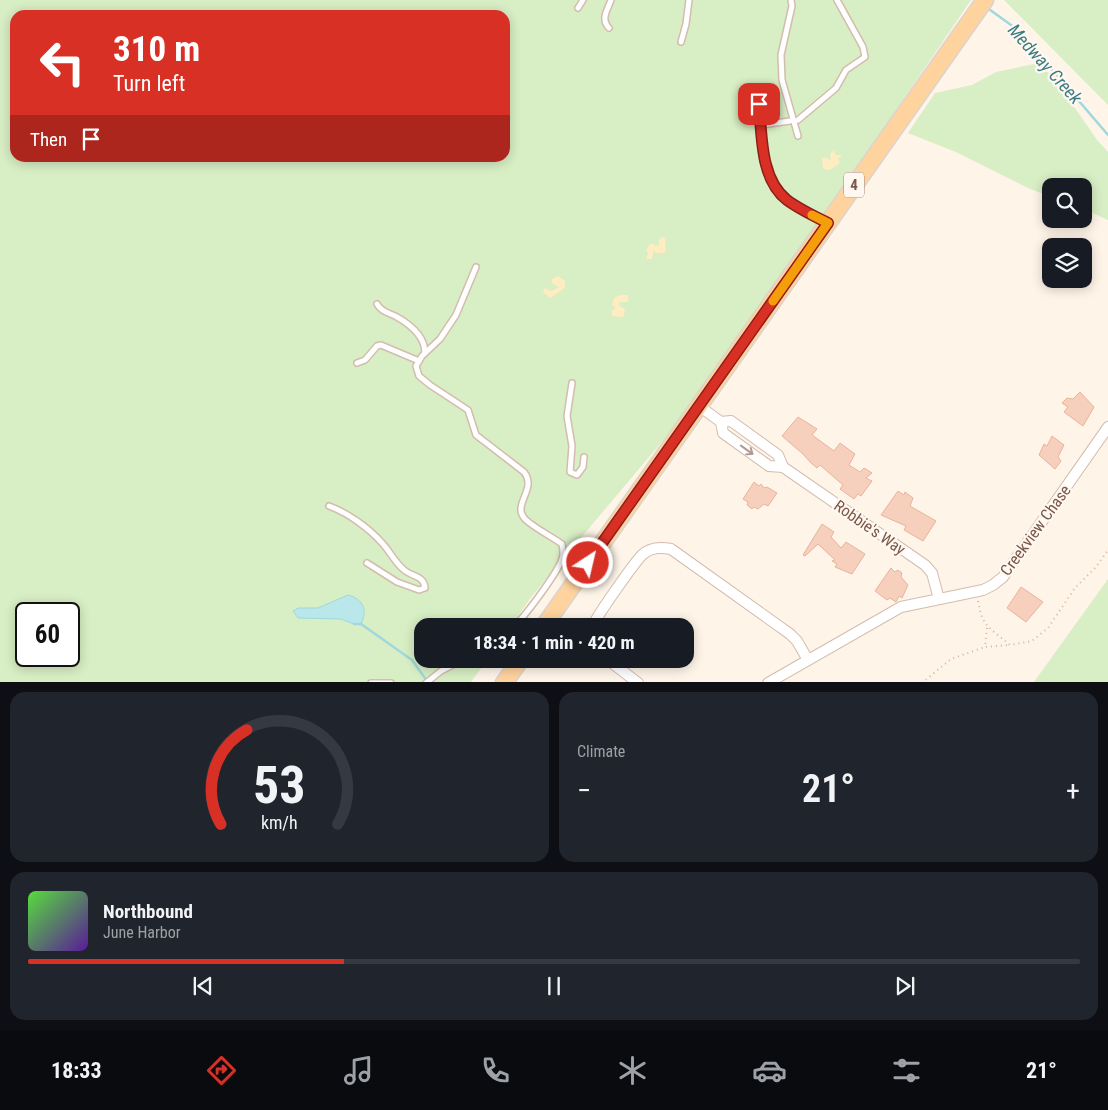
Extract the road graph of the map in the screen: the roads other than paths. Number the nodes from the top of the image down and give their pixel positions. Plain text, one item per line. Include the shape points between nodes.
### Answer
1 (583, 0) edge
2 (611, 0) edge
3 (689, 0) edge
4 (791, 0) edge
5 (837, 0) edge
6 (984, 0) edge
7 (578, 8) dead end
8 (609, 28) dead end
9 (681, 42) dead end
10 (759, 104) dead end
11 (798, 120) dead end
12 (790, 121) dead end
13 (761, 125) junction
14 (798, 136) dead end
15 (828, 223) junction
16 (476, 267) dead end
17 (377, 304) dead end
18 (425, 353) junction
19 (419, 361) junction
20 (358, 363) dead end
21 (572, 382) dead end
22 (699, 406) junction
23 (1108, 427) edge
24 (584, 457) dead end
25 (329, 506) dead end
26 (366, 562) dead end
27 (939, 599) junction
28 (523, 618) edge
29 (550, 618) edge
30 (599, 618) edge
31 (808, 660) junction
32 (447, 668) edge
33 (514, 668) edge
34 (619, 668) edge
35 (371, 682) edge
36 (391, 682) edge
37 (426, 682) edge
38 (504, 682) edge
39 (638, 682) edge
40 (768, 682) edge

1 - 7 lane
2 - 8 lane via 605,12
3 - 9 lane
4 - 14 lane via 781,55 782,80
5 - 11 lane via 863,47 865,57 846,70 836,88
6 - 15 main road, 4
10 - 13 lane
12 - 13 lane
13 - 15 lane via 774,184 786,199
15 - 22 main road, 4
16 - 18 lane via 456,315 440,339
17 - 18 lane via 419,335 425,345
18 - 19 lane
19 - 20 lane via 376,346
19 - 28 lane via 416,366 419,376 468,410 476,435 527,476 528,489 521,513 562,544 564,551 560,564
21 - 24 lane via 567,416 572,446 569,466 573,475 578,475 583,467
22 - 27 street, Robbie's Way via 721,422 723,432 769,466 783,467 925,565 932,572
22 - 29 main road, 4
23 - 27 street, Creekview Chase via 1003,577 977,592
25 - 26 lane via 364,527 405,571 422,579 425,588 419,590 397,582
27 - 31 street, Creekview Chase via 901,607
30 - 31 street via 642,555 663,547 671,549 790,634
31 - 40 street, Creekview Chase
32 - 37 lane
33 - 38 main road
34 - 39 street
35 - 36 lane

